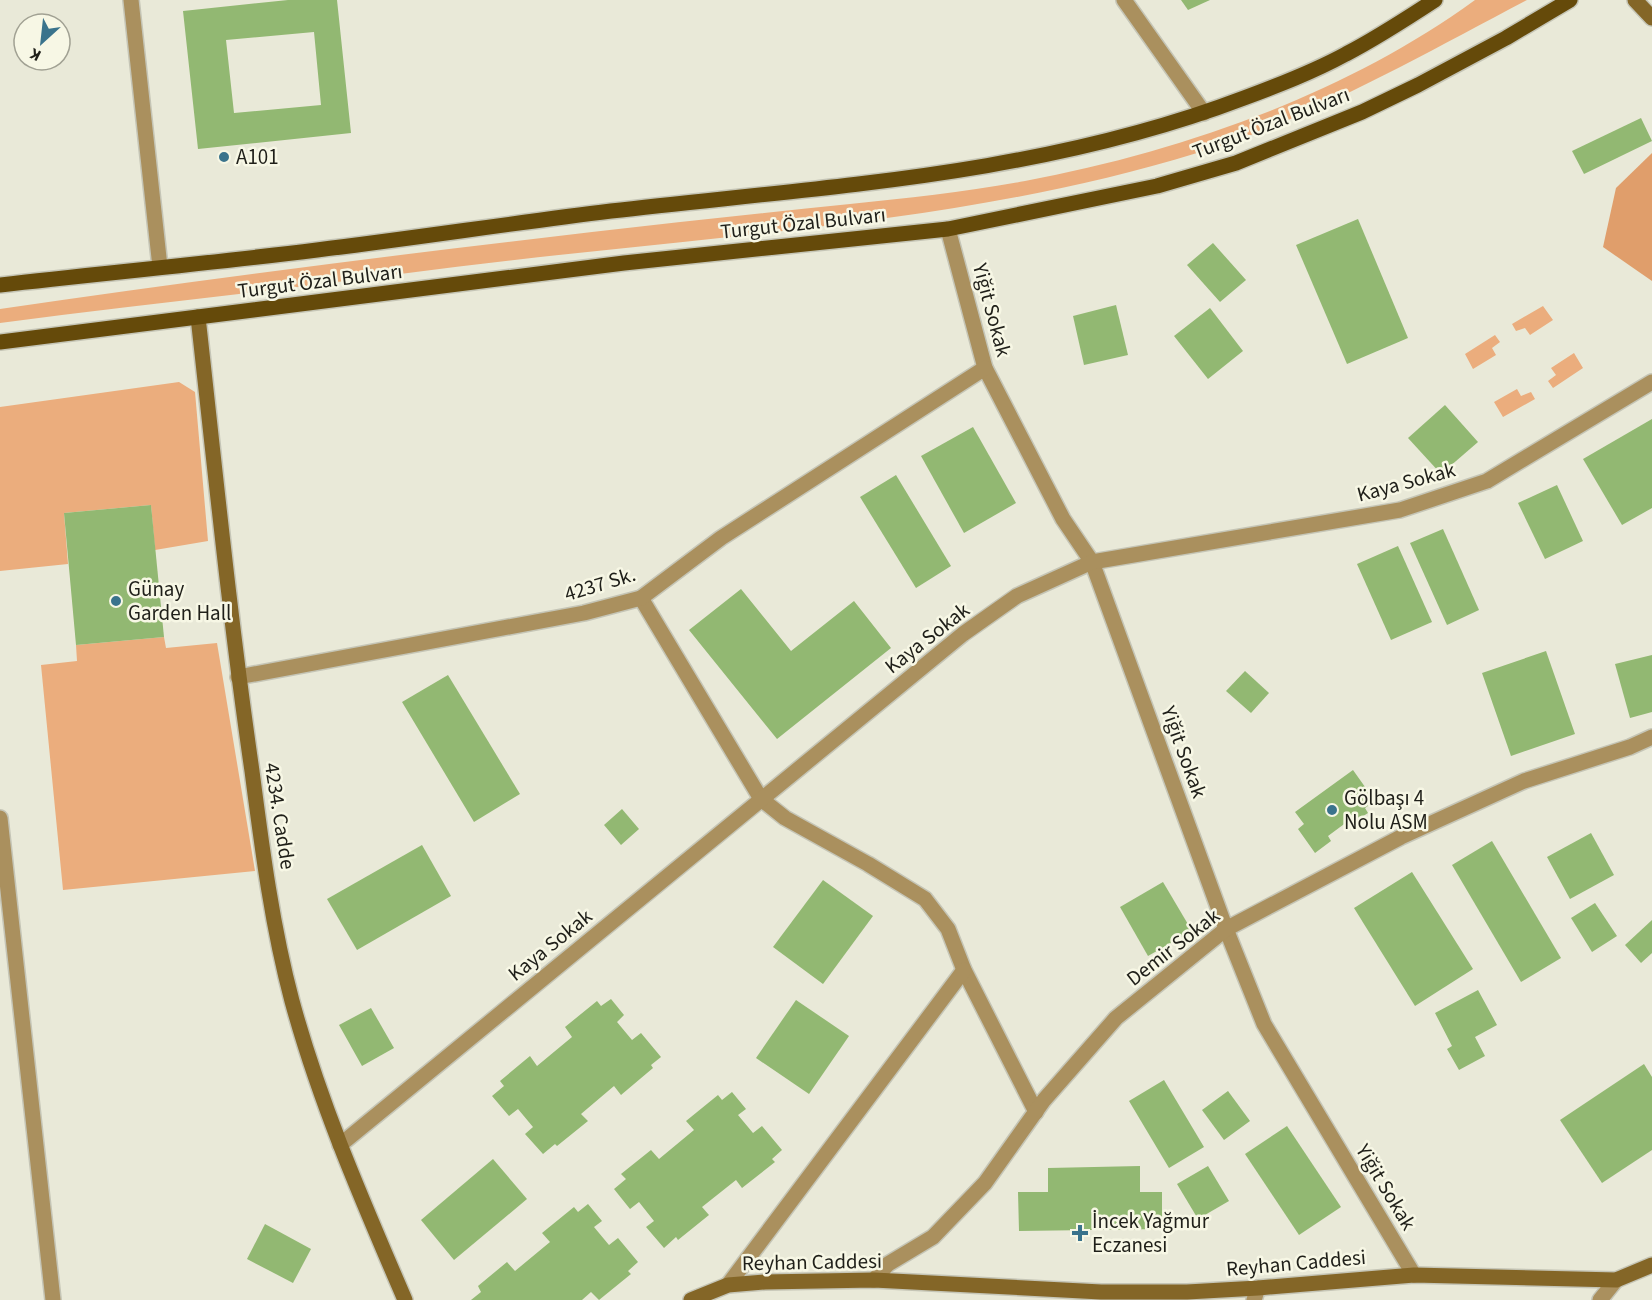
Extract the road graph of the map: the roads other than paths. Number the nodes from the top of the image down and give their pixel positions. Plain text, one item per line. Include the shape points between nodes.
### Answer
1 (131, 0) edge
2 (1124, 0) edge
3 (1435, 0) edge
4 (1570, 0) edge
5 (1635, 0) edge
6 (1652, 18) edge
7 (1204, 113) junction
8 (948, 229) junction
9 (160, 267) junction
10 (0, 285) edge
11 (198, 317) junction
12 (0, 342) edge
13 (985, 368) junction
14 (1652, 382) edge
15 (1092, 562) junction
16 (641, 598) junction
17 (238, 677) junction
18 (1652, 737) edge
19 (761, 799) junction
20 (0, 818) edge
21 (1226, 929) junction
22 (964, 970) junction
23 (1036, 1112) junction
24 (340, 1145) junction
25 (1652, 1266) edge
26 (1414, 1275) junction
27 (874, 1280) junction
28 (1616, 1280) junction
29 (728, 1293) edge
30 (1256, 1294) edge
31 (53, 1300) edge
32 (405, 1300) edge
33 (691, 1300) edge
34 (1600, 1300) edge

1 - 9 street
2 - 7 street
3 - 7 main road, Turgut Özal Bulvarı via 1336,59
4 - 8 main road, Turgut Özal Bulvarı via 1418,85 1236,163 1157,186
5 - 6 street
7 - 9 main road, Turgut Özal Bulvarı via 1081,148 982,168
8 - 11 main road, Turgut Özal Bulvarı via 624,263
8 - 13 street, Yiğit Sokak
9 - 10 main road, Turgut Özal Bulvarı
11 - 12 main road, Turgut Özal Bulvarı
11 - 17 street, 4234. Cadde
13 - 15 street, Yiğit Sokak via 1063,519
13 - 16 street, 4237 Sk. via 721,538
14 - 15 street, Kaya Sokak via 1487,481 1400,510
15 - 19 street, Kaya Sokak via 1017,596 963,634
15 - 21 street, Yiğit Sokak
16 - 17 street, 4237 Sk. via 585,613
16 - 19 street
17 - 24 street, 4234. Cadde via 262,848 291,999
18 - 21 street, Demir Sokak via 1514,786 1401,837
19 - 22 street via 785,818 925,899 948,929
19 - 24 street, Kaya Sokak
20 - 31 street
21 - 23 street, Demir Sokak via 1116,1018
21 - 26 street, Yiğit Sokak via 1264,1024
22 - 23 street
22 - 29 street
23 - 27 street, Demir Sokak via 985,1183 933,1237 888,1264
24 - 32 street, 4234. Cadde
25 - 28 street, Reyhan Caddesi
26 - 28 street, Reyhan Caddesi
26 - 30 street, Reyhan Caddesi
27 - 29 street, Reyhan Caddesi via 765,1282
27 - 30 street, Reyhan Caddesi via 1101,1292
28 - 34 street
29 - 33 street, Reyhan Caddesi

